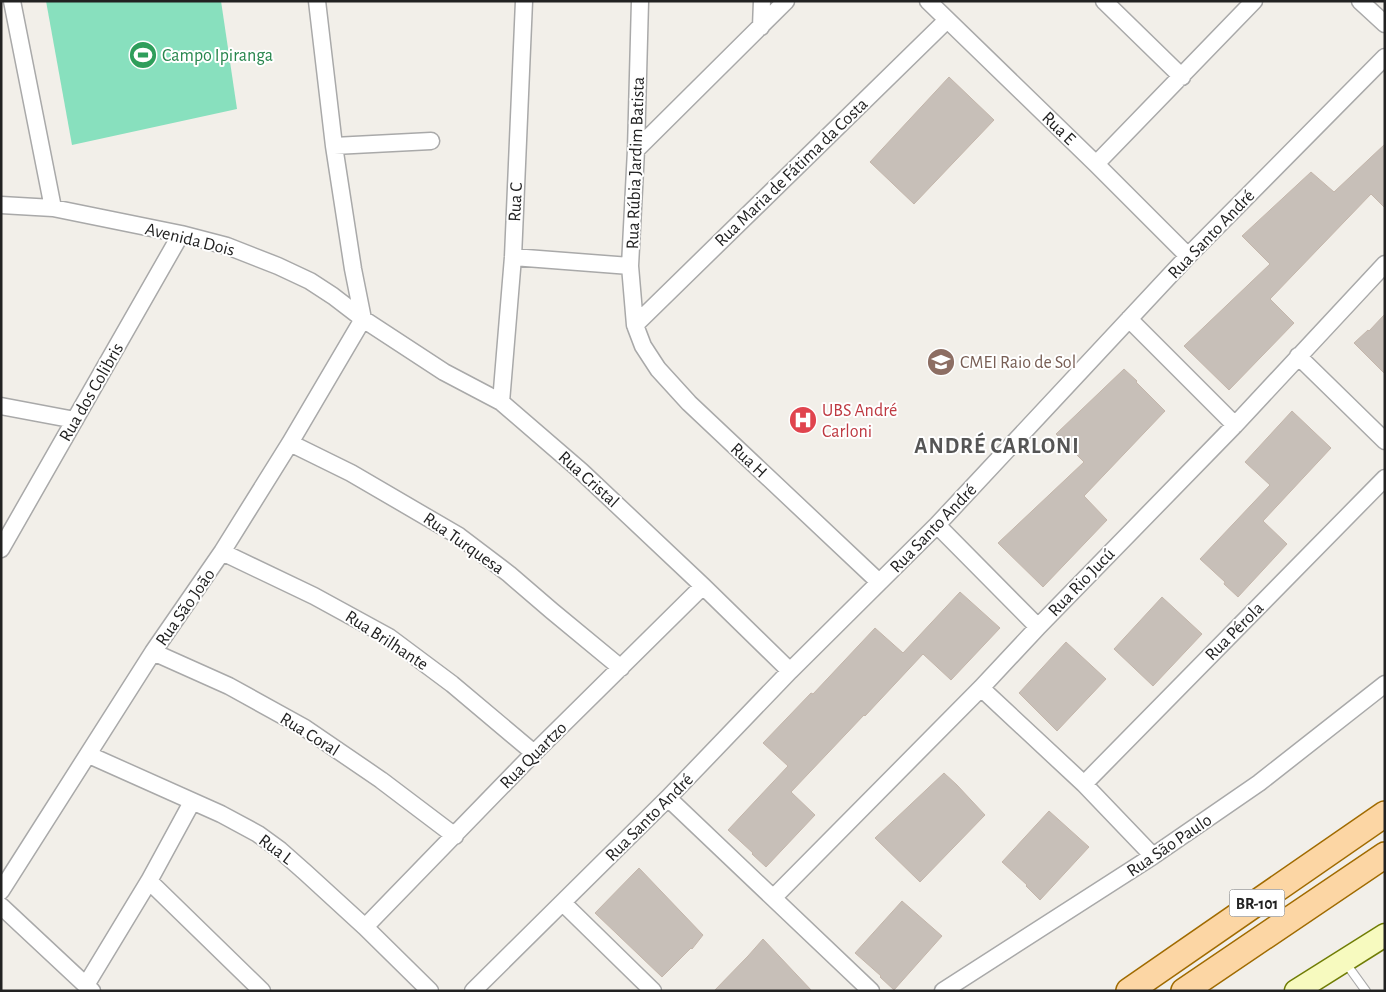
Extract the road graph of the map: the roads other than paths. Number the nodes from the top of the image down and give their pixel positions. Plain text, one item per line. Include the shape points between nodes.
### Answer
1 (12, 1) edge
2 (317, 1) edge
3 (524, 1) edge
4 (640, 1) edge
5 (762, 1) edge
6 (786, 1) edge
7 (928, 1) edge
8 (1104, 1) edge
9 (1254, 1) edge
10 (1360, 1) edge
11 (947, 20) junction
12 (1385, 24) edge
13 (761, 26) junction
14 (1385, 57) edge
15 (1182, 77) junction
16 (431, 140) dead end
17 (334, 146) junction
18 (636, 150) junction
19 (1096, 164) junction
20 (1, 205) edge
21 (53, 208) junction
22 (181, 234) junction
23 (1188, 256) junction
24 (513, 257) junction
25 (1385, 264) edge
26 (630, 266) junction
27 (1129, 318) junction
28 (363, 319) junction
29 (635, 325) junction
30 (1298, 356) junction
31 (501, 402) junction
32 (1, 406) edge
33 (75, 420) junction
34 (1235, 425) junction
35 (1385, 441) edge
36 (290, 443) junction
37 (1385, 478) edge
38 (937, 525) junction
39 (1, 549) edge
40 (222, 552) junction
41 (879, 582) junction
42 (703, 586) junction
43 (1038, 627) junction
44 (153, 652) junction
45 (621, 668) junction
46 (790, 671) junction
47 (1385, 684) edge
48 (981, 688) junction
49 (534, 753) junction
50 (89, 755) junction
51 (1084, 784) junction
52 (668, 798) junction
53 (192, 802) junction
54 (1385, 814) edge
55 (455, 836) junction
56 (1385, 855) edge
57 (1153, 856) junction
58 (149, 881) junction
59 (1, 891) edge
60 (774, 898) junction
61 (563, 903) junction
62 (1, 906) edge
63 (365, 927) junction
64 (1385, 935) edge
65 (1344, 961) junction
66 (89, 988) edge
67 (262, 991) edge
68 (430, 991) edge
69 (473, 991) edge
70 (653, 991) edge
71 (871, 991) edge
72 (943, 991) edge
73 (1129, 991) edge
74 (1184, 991) edge
75 (1296, 991) edge
76 (1366, 991) edge

1 - 21 street
2 - 17 street
3 - 24 street, Rua C
4 - 18 street, Rua Rúbia Jardim Batista
5 - 13 street
6 - 13 street
7 - 11 street, Rua E
8 - 15 street
9 - 15 street
10 - 12 street
11 - 19 street, Rua E
11 - 29 street, Rua Maria de Fátima da Costa
13 - 18 street
14 - 23 street, Rua Santo André
15 - 19 street
16 - 17 street
17 - 28 street
18 - 26 street, Rua Rúbia Jardim Batista
19 - 23 street, Rua E
20 - 21 street, Avenida Dois
21 - 22 street, Avenida Dois
22 - 28 street, Avenida Dois via 227,246 278,266 310,281
22 - 33 street, Rua dos Colibris
23 - 27 street, Rua Santo André
24 - 26 street
24 - 31 street, Rua C
25 - 30 street, Rua Rio Jucú
26 - 29 street, Rua Rúbia Jardim Batista
27 - 34 street
27 - 38 street, Rua Santo André
28 - 31 street, Rua Cristal via 444,372
28 - 36 street, Rua São João
29 - 41 street, Rua H via 643,346 658,369 689,403
30 - 34 street, Rua Rio Jucú
30 - 35 street
31 - 42 street, Rua Cristal via 581,471
32 - 33 street
33 - 39 street, Rua dos Colibris
34 - 43 street, Rua Rio Jucú
36 - 40 street, Rua São João
36 - 45 street, Rua Turquesa via 351,473 459,536
37 - 51 street, Rua Pérola
38 - 41 street, Rua Santo André
38 - 43 street
40 - 44 street, Rua São João
40 - 49 street, Rua Brilhante via 390,637
41 - 46 street, Rua Santo André
42 - 45 street, Rua Quartzo
42 - 46 street, Rua Cristal
43 - 48 street, Rua Rio Jucú
44 - 50 street, Rua São João
44 - 55 street, Rua Coral via 229,686 305,728
45 - 49 street, Rua Quartzo
46 - 52 street, Rua Santo André
47 - 57 street, Rua São Paulo via 1259,783
48 - 51 street
48 - 60 street, Rua Rio Jucú
49 - 55 street, Rua Quartzo
50 - 53 street, Rua L
50 - 59 street, Rua São João
51 - 57 street
52 - 60 street
52 - 61 street, Rua Santo André
53 - 58 street
53 - 63 street, Rua L via 258,834
54 - 73 main road, BR-101
55 - 63 street, Rua Quartzo
56 - 74 main road, BR-101
57 - 72 street, Rua São Paulo
58 - 66 street
58 - 67 street
60 - 71 street
61 - 69 street, Rua Santo André
61 - 70 street
62 - 66 street
63 - 68 street, Rua L
64 - 65 street
65 - 75 street
65 - 76 lane

